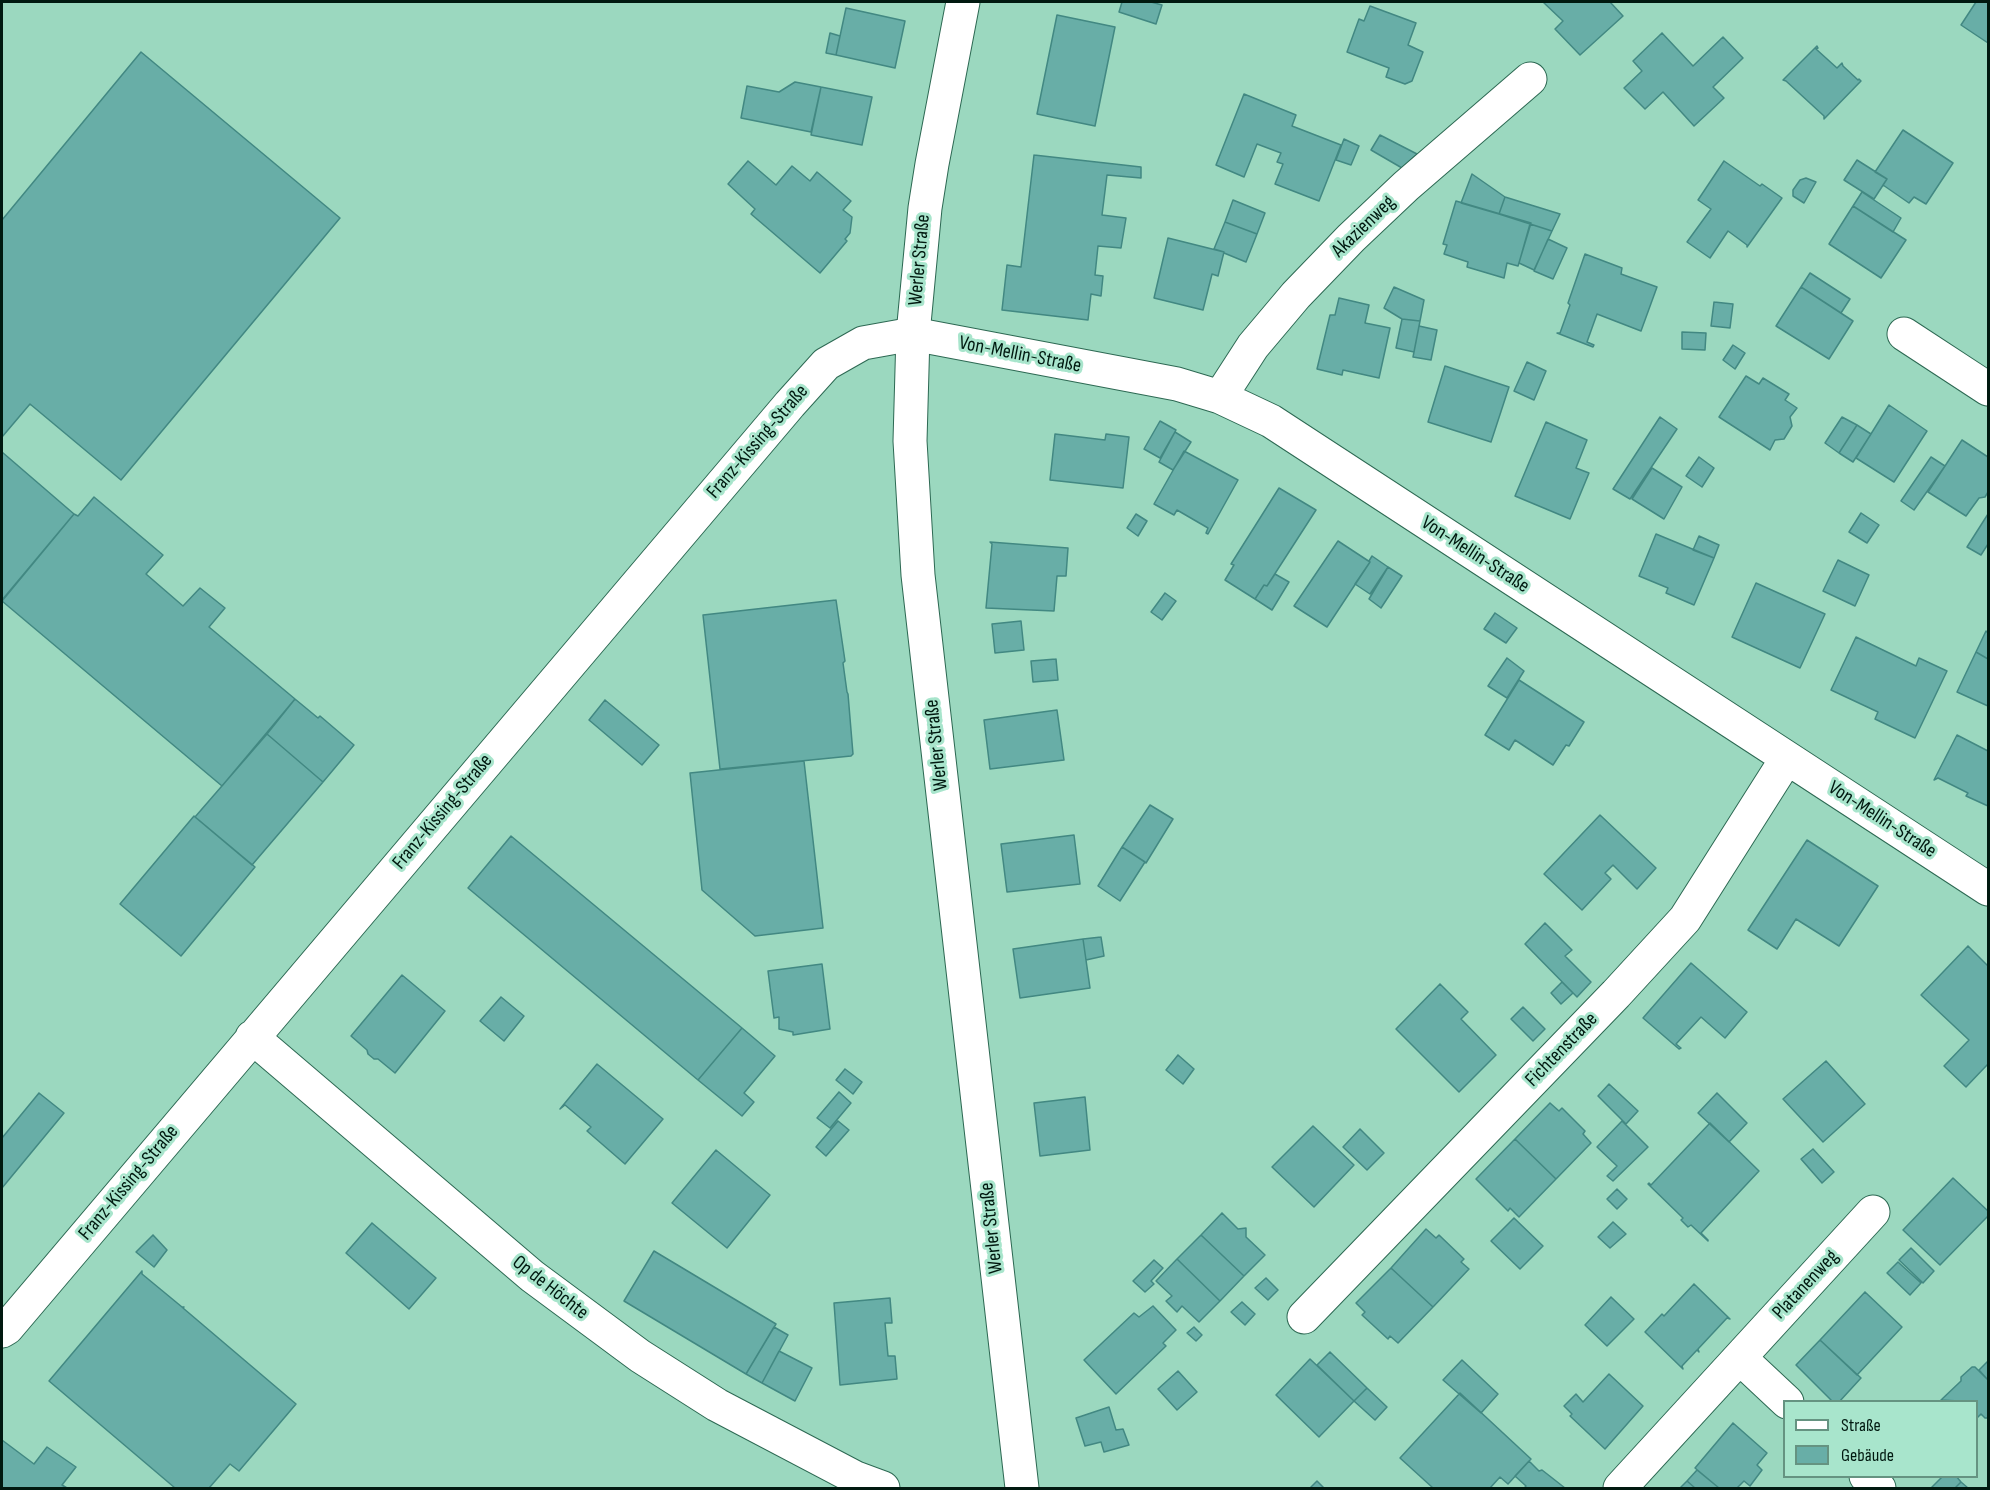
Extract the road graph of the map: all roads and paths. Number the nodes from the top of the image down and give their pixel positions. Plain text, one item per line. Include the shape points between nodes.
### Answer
1 (963, 2) edge
2 (1530, 79) dead end
3 (913, 334) junction
4 (1904, 334) dead end
5 (1989, 389) edge
6 (1220, 397) junction
7 (1787, 758) junction
8 (1989, 889) edge
9 (252, 1037) junction
10 (1873, 1212) dead end
11 (1304, 1317) dead end
12 (2, 1331) edge
13 (1740, 1358) junction
14 (1785, 1400) edge
15 (883, 1488) edge
16 (1022, 1488) edge
17 (1620, 1488) edge

1 - 3 street, Werler Straße via 925,208
2 - 6 street, Akazienweg via 1351,238 1253,346
3 - 6 street, Von-Mellin-Straße via 1177,384
3 - 9 street, Franz-Kissing-Straße via 863,343 826,364
3 - 16 street, Werler Straße via 910,441 918,575
4 - 5 street
6 - 7 street, Von-Mellin-Straße via 1271,421
7 - 8 street, Von-Mellin-Straße
7 - 11 street, Fichtenstraße via 1685,919
9 - 12 street, Franz-Kissing-Straße
9 - 15 street, Op de Höchte via 532,1276 640,1356 717,1405 856,1478
10 - 13 street, Platanenweg
13 - 14 street
13 - 17 street, Platanenweg

